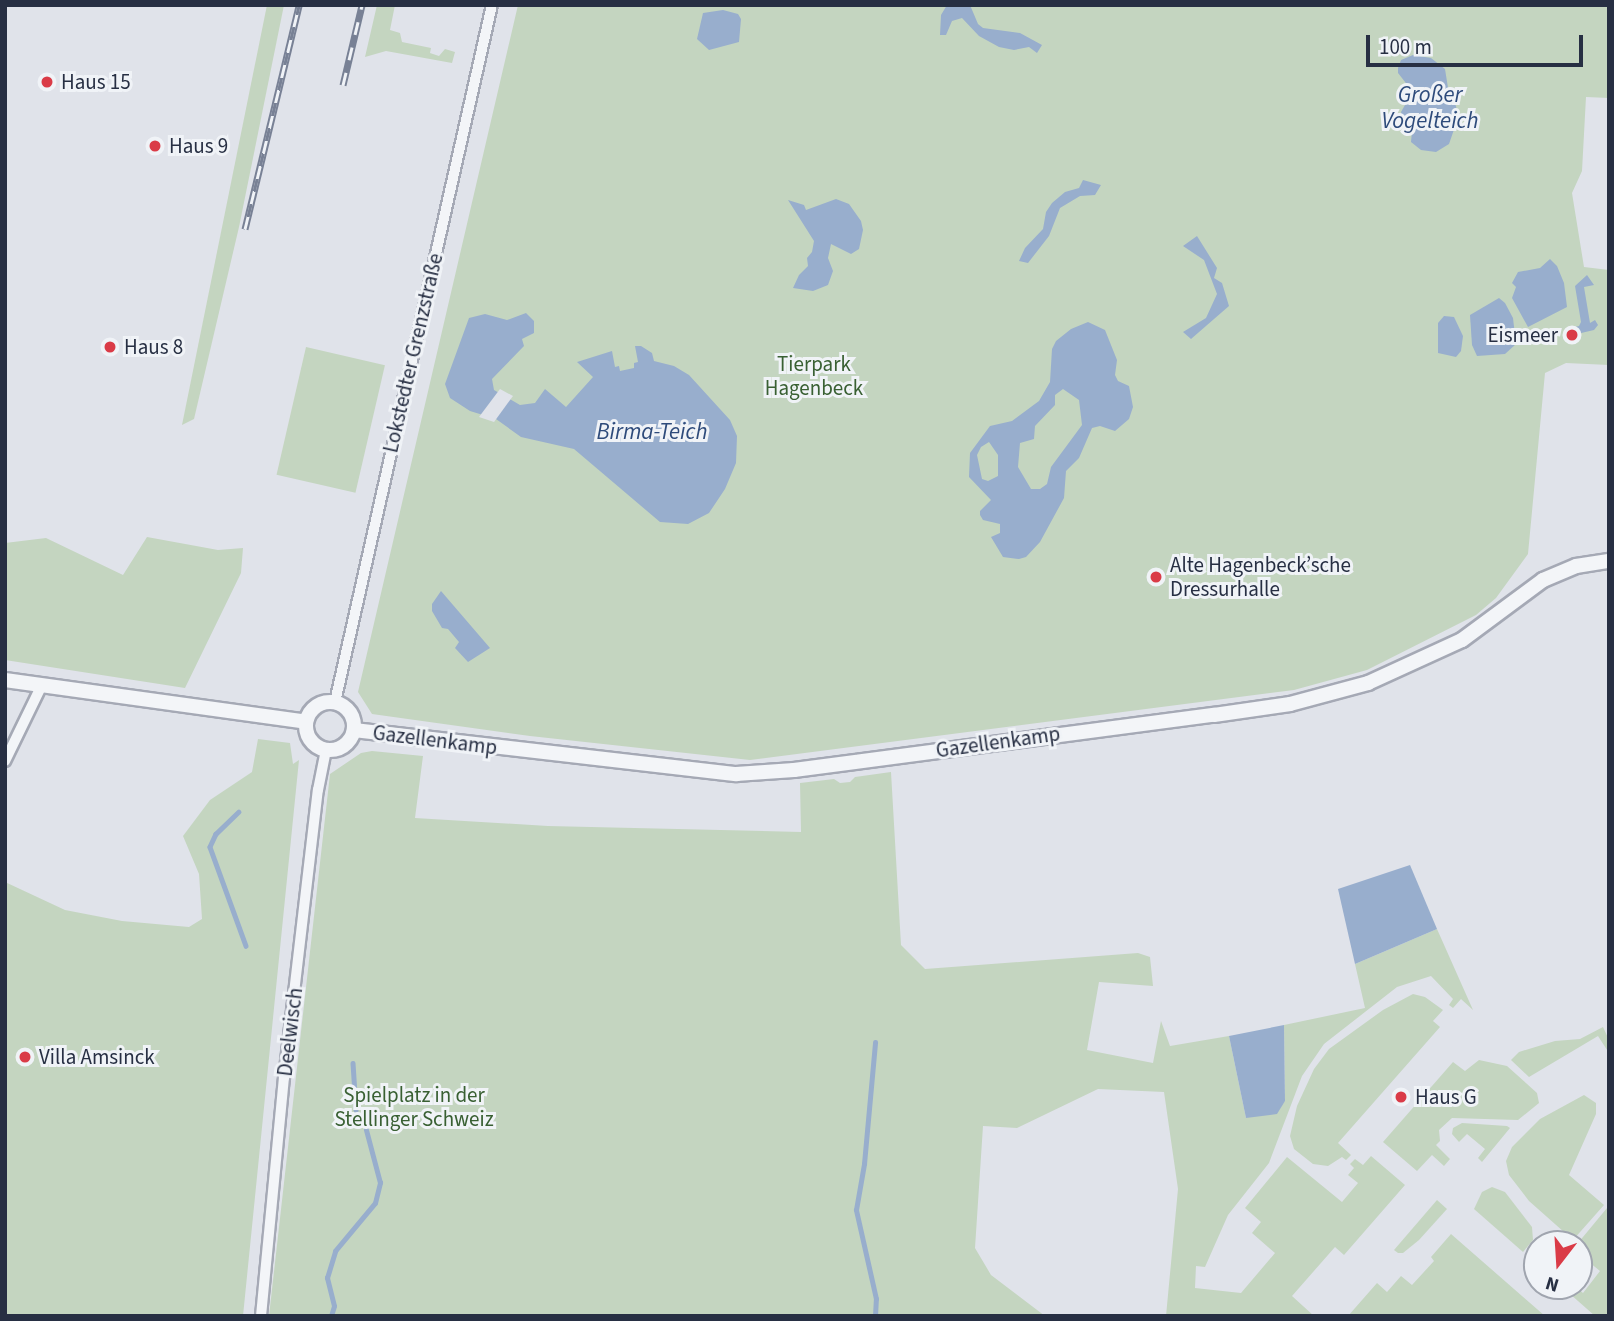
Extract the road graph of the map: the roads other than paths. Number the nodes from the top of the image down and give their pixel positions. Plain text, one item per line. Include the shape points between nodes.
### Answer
1 (492, 5) edge
2 (1609, 561) edge
3 (5, 680) edge
4 (41, 687) junction
5 (335, 702) junction
6 (306, 722) junction
7 (354, 730) junction
8 (326, 750) junction
9 (5, 761) edge
10 (261, 1316) edge

1 - 5 street, Lokstedter Grenzstraße
2 - 7 street, Gazellenkamp via 1576,566 1543,580 1462,640 1404,668 1329,695 1245,711 736,774
3 - 4 street
4 - 6 street
4 - 9 street
5 - 6 street via 316,706
5 - 7 street, Gazellenkamp via 350,712
6 - 8 street via 310,740
7 - 8 street, Gazellenkamp via 344,746
8 - 10 street, Deelwisch via 284,1078

